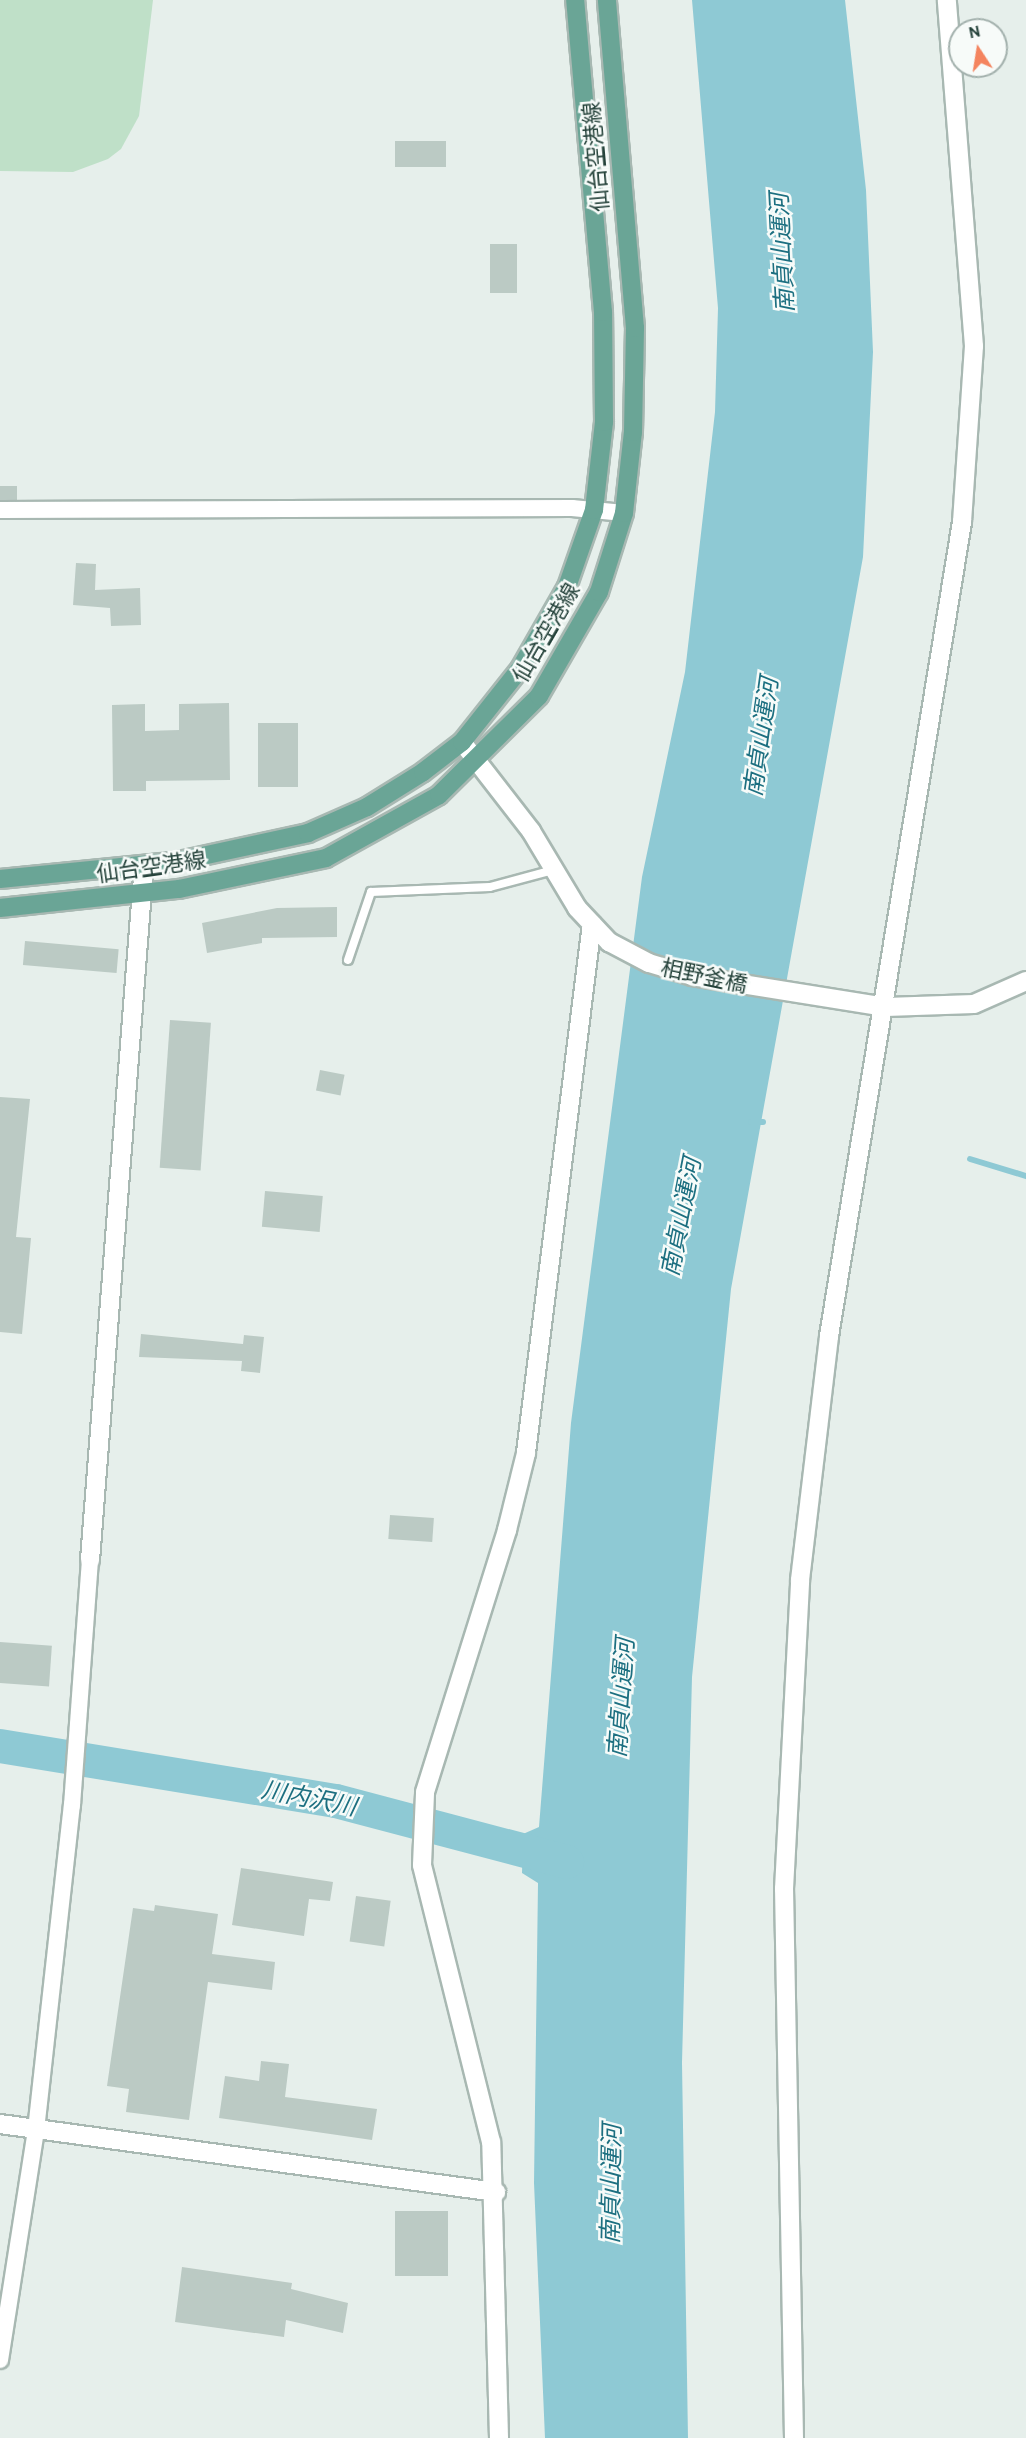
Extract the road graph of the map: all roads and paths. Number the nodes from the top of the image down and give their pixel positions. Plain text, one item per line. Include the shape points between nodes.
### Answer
1 (575, 0) edge
2 (607, 0) edge
3 (947, 0) edge
4 (0, 510) edge
5 (594, 510) junction
6 (624, 513) junction
7 (462, 742) junction
8 (477, 762) junction
9 (144, 866) junction
10 (554, 870) junction
11 (0, 879) edge
12 (143, 894) junction
13 (0, 908) edge
14 (592, 924) junction
15 (348, 960) dead end
16 (1026, 981) edge
17 (886, 1007) junction
18 (90, 1560) joint
19 (0, 2124) edge
20 (36, 2130) junction
21 (496, 2192) junction
22 (0, 2360) edge
23 (499, 2438) edge
24 (794, 2438) edge

1 - 5 main road, 仙台空港線 via 603,312 604,422
2 - 6 main road, 仙台空港線 via 635,328
3 - 17 street via 974,346 962,522
4 - 5 street
5 - 6 street
5 - 7 main road, 仙台空港線 via 567,587 544,633 492,709
6 - 8 main road, 仙台空港線 via 599,592 575,640 539,696
7 - 8 street, 相野釜橋
7 - 9 main road, 仙台空港線 via 367,807 308,833
8 - 10 street, 相野釜橋
8 - 12 main road, 仙台空港線 via 401,819 326,858
9 - 11 main road, 仙台空港線
9 - 12 street
10 - 14 street, 相野釜橋
10 - 15 lane via 490,887 371,892
12 - 13 main road, 仙台空港線
12 - 18 street
14 - 17 street, 相野釜橋 via 609,942 649,963 692,976
14 - 21 street via 526,1453 501,1550 425,1792 422,1865 480,2082
16 - 17 street, 相野釜橋 via 974,1004
17 - 24 street via 829,1336 800,1580 784,1890
18 - 20 street via 74,1772
19 - 20 street
20 - 21 street
20 - 22 street
21 - 23 street

